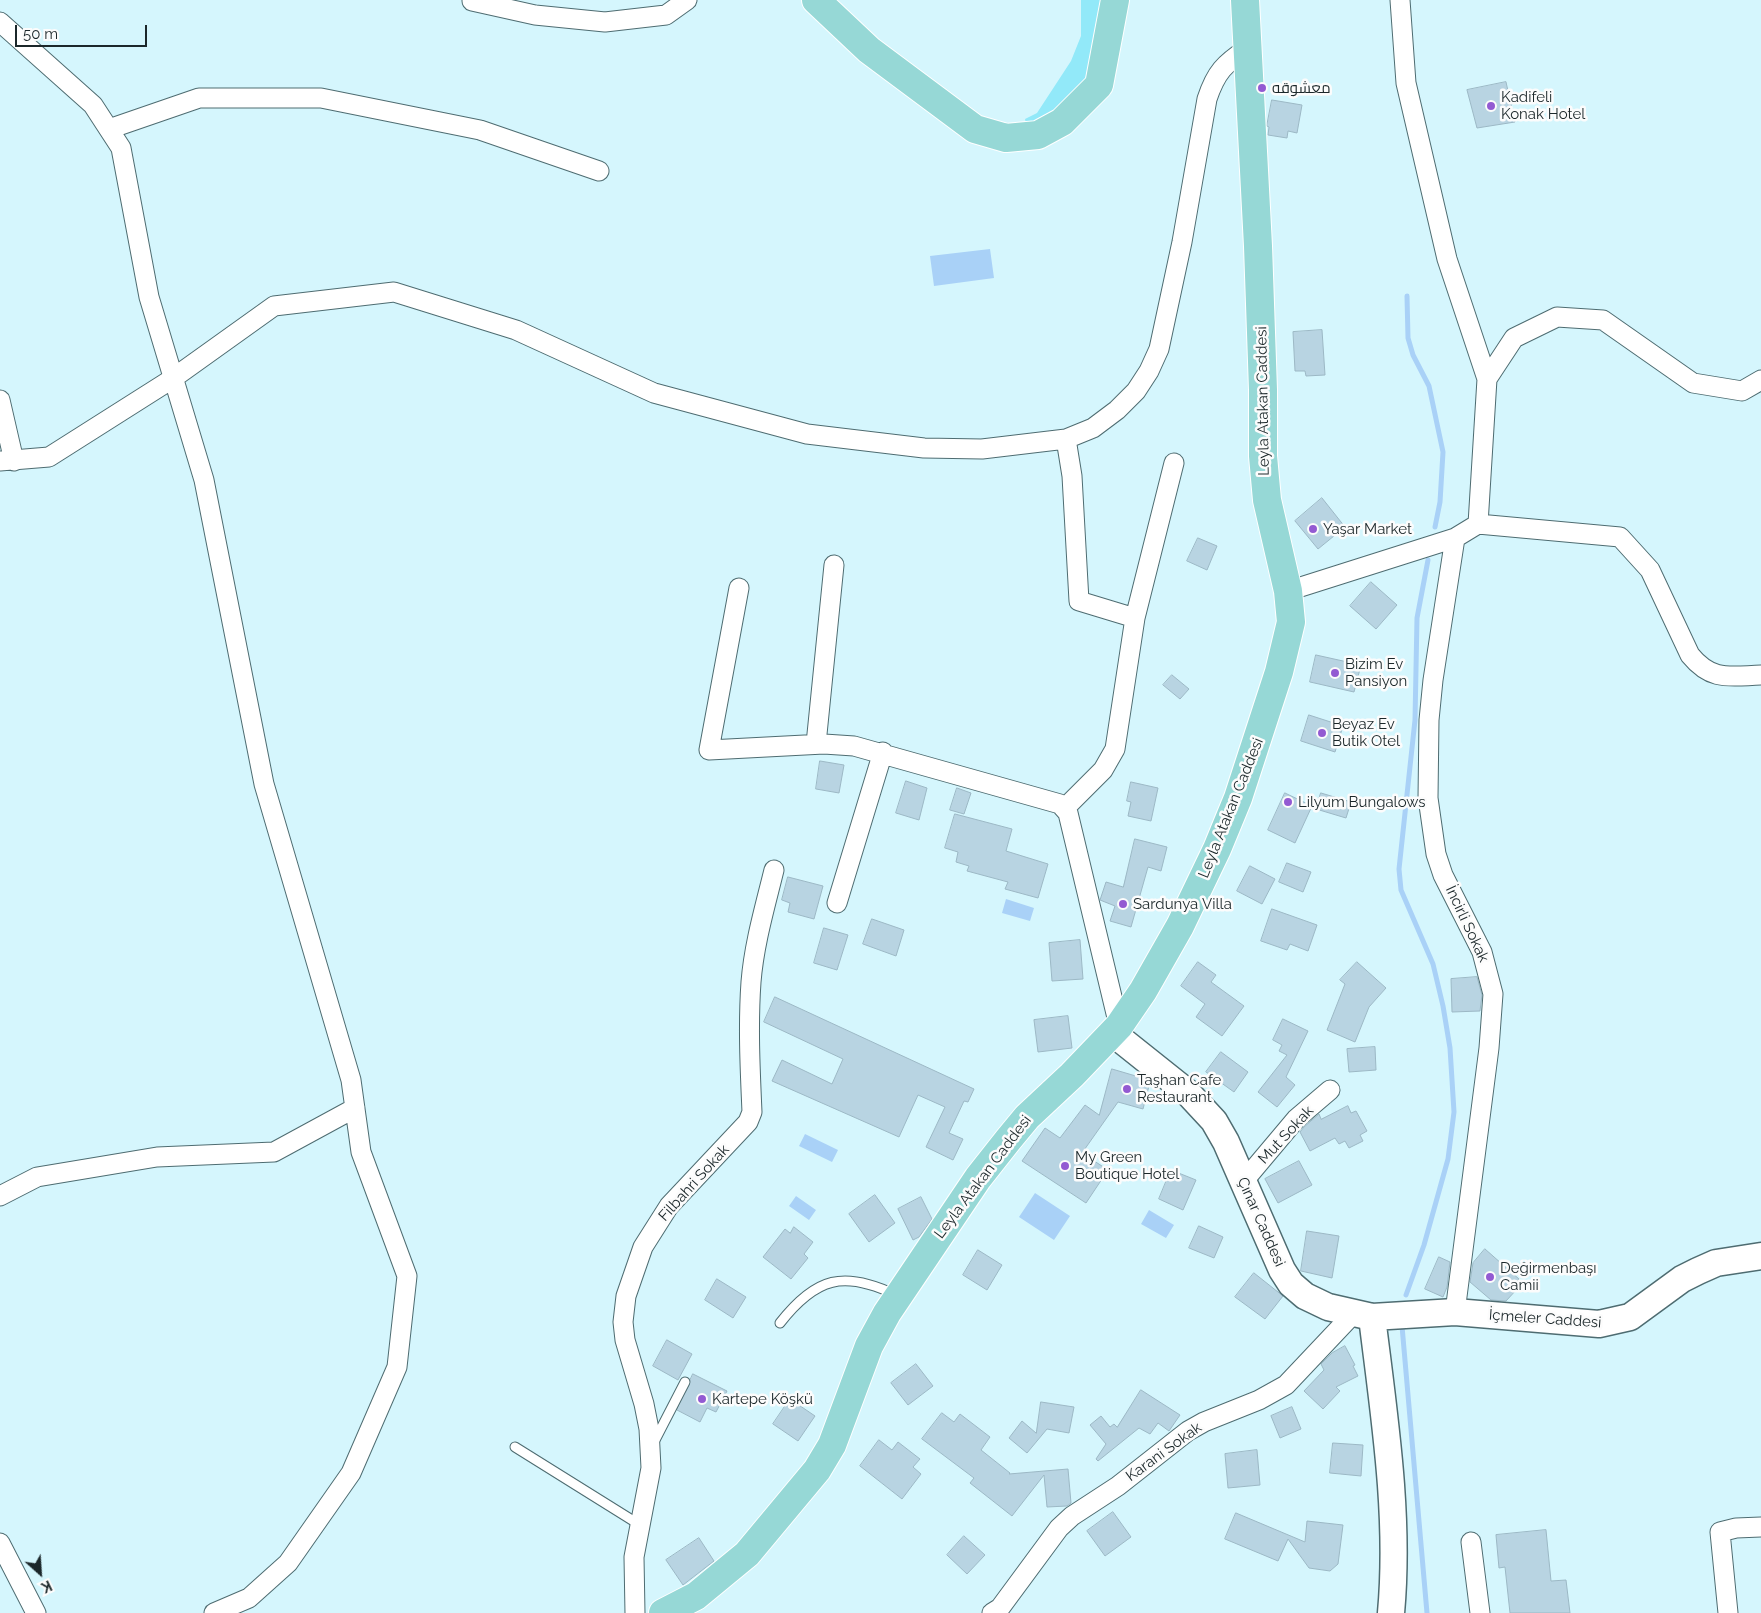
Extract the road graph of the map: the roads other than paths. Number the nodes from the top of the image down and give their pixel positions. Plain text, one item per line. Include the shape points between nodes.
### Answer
1 (687, 0) edge
2 (816, 0) edge
3 (1115, 0) edge
4 (1245, 0) edge
5 (1400, 0) edge
6 (472, 1) dead end
7 (0, 22) edge
8 (1248, 48) junction
9 (109, 129) junction
10 (599, 171) dead end
11 (172, 379) junction
12 (1487, 379) junction
13 (1761, 380) edge
14 (0, 400) edge
15 (1066, 438) junction
16 (7, 461) edge
17 (1174, 463) dead end
18 (1478, 524) junction
19 (1455, 538) junction
20 (834, 565) dead end
21 (739, 588) dead end
22 (1288, 591) junction
23 (1135, 618) junction
24 (1761, 675) edge
25 (816, 744) junction
26 (883, 752) junction
27 (1065, 808) junction
28 (774, 870) dead end
29 (837, 903) dead end
30 (1116, 1030) junction
31 (1330, 1090) dead end
32 (355, 1108) junction
33 (1243, 1182) junction
34 (0, 1196) edge
35 (1761, 1256) edge
36 (899, 1296) junction
37 (1455, 1312) junction
38 (1363, 1315) junction
39 (780, 1323) dead end
40 (685, 1382) dead end
41 (515, 1447) dead end
42 (650, 1449) junction
43 (640, 1525) junction
44 (1761, 1527) edge
45 (1471, 1542) dead end
46 (0, 1544) edge
47 (676, 1611) edge
48 (1000, 1611) edge
49 (36, 1613) edge
50 (214, 1613) edge
51 (635, 1613) edge
52 (1391, 1613) edge
53 (1480, 1613) edge
54 (1728, 1613) edge

1 - 6 street via 666,15 605,22 535,15
2 - 3 main road via 869,50 975,129 1006,138 1038,135 1062,122 1100,85
4 - 8 main road, Leyla Atakan Caddesi
5 - 12 street via 1406,83 1446,259
7 - 9 street via 93,105
8 - 15 street via 1222,67 1207,99 1167,316 1159,349 1149,371 1136,391 1105,420
8 - 22 main road, Leyla Atakan Caddesi via 1258,246 1263,456 1267,500
9 - 10 street via 199,98 320,98 480,130
9 - 11 street via 120,148 149,297
11 - 15 street via 274,306 394,292 516,330 654,394 807,434 924,448 982,449
11 - 16 street via 49,457
11 - 32 street via 204,480 264,784 351,1080
12 - 13 street via 1514,338 1557,317 1603,320 1693,383 1742,391
12 - 18 street
14 - 16 street
15 - 23 street via 1072,476 1079,601
17 - 23 street
18 - 19 street
18 - 24 street via 1620,538 1650,570 1690,655 1698,665 1722,677
19 - 22 street
19 - 37 street, İncirli Sokak via 1433,680 1428,798 1436,854 1482,952 1493,994 1490,1048
20 - 25 street
21 - 25 street via 709,750
22 - 30 main road, Leyla Atakan Caddesi via 1291,622 1288,637 1260,736 1238,798 1177,932
23 - 27 street via 1115,749 1103,770
25 - 26 street via 854,746
26 - 27 street
26 - 29 street
27 - 30 street
28 - 42 street, Filbahri Sokak via 751,981 752,1112 748,1122 669,1206 643,1247 626,1296 625,1340 644,1404
30 - 33 street, Çınar Caddesi via 1202,1106 1222,1133
30 - 36 main road, Leyla Atakan Caddesi via 1027,1116 978,1178
31 - 33 street, Mut Sokak via 1296,1120
32 - 34 street via 274,1152 158,1157 37,1178
32 - 50 street via 362,1152 407,1276 397,1367 351,1473 288,1563 249,1598
33 - 38 street, Çınar Caddesi via 1275,1257 1291,1284 1305,1296 1321,1303
35 - 37 street, İçmeler Caddesi via 1716,1264 1698,1271 1616,1322 1599,1324
36 - 39 lane via 865,1281 836,1281 808,1293
36 - 47 main road, Leyla Atakan Caddesi via 869,1346 832,1445 817,1470 747,1554
37 - 38 street, İçmeler Caddesi
38 - 48 street, Karani Sokak via 1286,1385 1188,1431 1118,1486 1072,1516 1059,1528
38 - 52 street via 1393,1532
40 - 42 lane
41 - 43 lane
42 - 43 street, Filbahri Sokak via 649,1484
43 - 51 street, Filbahri Sokak via 634,1557
44 - 54 street via 1720,1532
45 - 53 street
46 - 49 street

